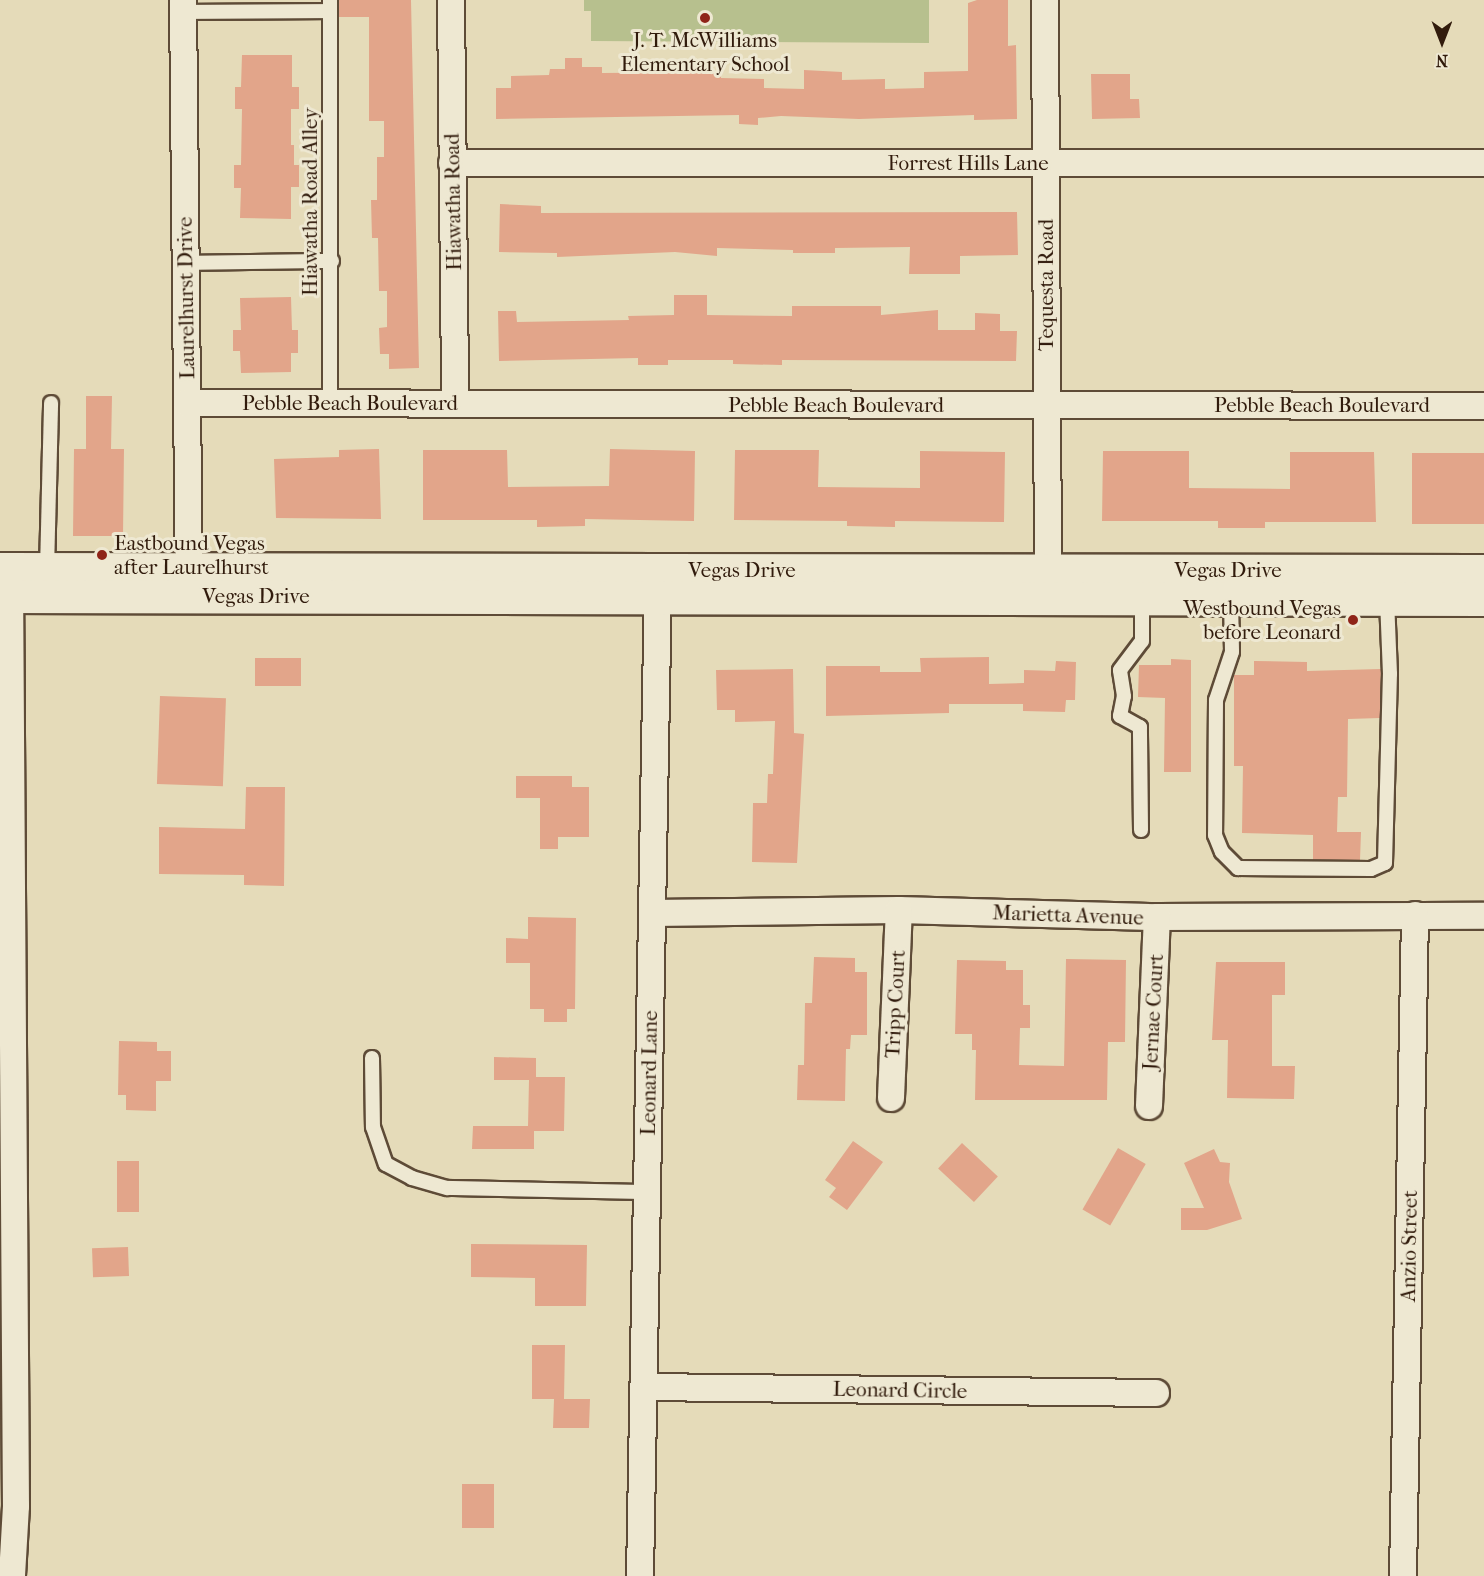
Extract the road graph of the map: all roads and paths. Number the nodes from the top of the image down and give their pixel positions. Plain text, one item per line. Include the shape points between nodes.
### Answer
1 (451, 0) edge
2 (1045, 0) edge
3 (330, 5) edge
4 (183, 6) edge
5 (452, 162) junction
6 (1046, 163) junction
7 (1484, 163) edge
8 (332, 261) junction
9 (186, 263) junction
10 (51, 403) dead end
11 (187, 403) junction
12 (330, 403) junction
13 (455, 403) junction
14 (1046, 405) junction
15 (1484, 406) edge
16 (1048, 570) junction
17 (1484, 570) edge
18 (47, 582) junction
19 (189, 582) junction
20 (5, 583) edge
21 (658, 584) junction
22 (1142, 584) junction
23 (1231, 585) junction
24 (1387, 599) junction
25 (1484, 599) edge
26 (1141, 830) dead end
27 (900, 909) junction
28 (652, 913) junction
29 (1415, 915) junction
30 (1484, 916) edge
31 (1157, 917) junction
32 (7, 1014) edge
33 (372, 1058) dead end
34 (891, 1098) dead end
35 (1149, 1106) dead end
36 (647, 1192) junction
37 (644, 1387) junction
38 (1156, 1393) dead end
39 (12, 1576) edge
40 (640, 1576) edge
41 (1403, 1576) edge

1 - 5 street, Hiawatha Road
2 - 6 street, Tequesta Road
3 - 4 lane
3 - 8 lane, Hiawatha Road Alley
4 - 9 street, Laurelhurst Drive
5 - 6 street, Forrest Hills Lane
5 - 13 street, Hiawatha Road
6 - 7 street, Forrest Hills Lane
6 - 14 street, Tequesta Road
8 - 9 lane
8 - 12 lane, Hiawatha Road Alley
9 - 11 street, Laurelhurst Drive
10 - 18 lane
11 - 12 street, Pebble Beach Boulevard
11 - 19 street, Laurelhurst Drive
12 - 13 street, Pebble Beach Boulevard
13 - 14 street, Pebble Beach Boulevard
14 - 15 street, Pebble Beach Boulevard
14 - 16 street, Tequesta Road
16 - 21 main road, Vegas Drive
16 - 22 main road, Vegas Drive
17 - 23 main road, Vegas Drive
18 - 19 main road, Vegas Drive
18 - 20 main road, Vegas Drive
19 - 21 main road, Vegas Drive
20 - 32 street
21 - 22 main road, Vegas Drive
21 - 28 street, Leonard Lane
22 - 23 main road, Vegas Drive
22 - 26 lane via 1142,641 1120,670 1124,696 1120,716 1140,727
23 - 24 main road, Vegas Drive
23 - 24 lane via 1232,652 1216,700 1215,836 1222,852 1238,868 1360,869 1385,863
24 - 25 main road, Vegas Drive
27 - 28 street, Marietta Avenue
27 - 31 street, Marietta Avenue
27 - 34 street, Tripp Court
28 - 36 street, Leonard Lane
29 - 30 street, Marietta Avenue
29 - 31 street, Marietta Avenue
29 - 41 street, Anzio Street
31 - 35 street, Jernae Court
32 - 39 street via 16,1506
33 - 36 lane via 373,1128 386,1164 412,1178 448,1188
36 - 37 street, Leonard Lane
37 - 38 street, Leonard Circle
37 - 40 street, Leonard Lane

